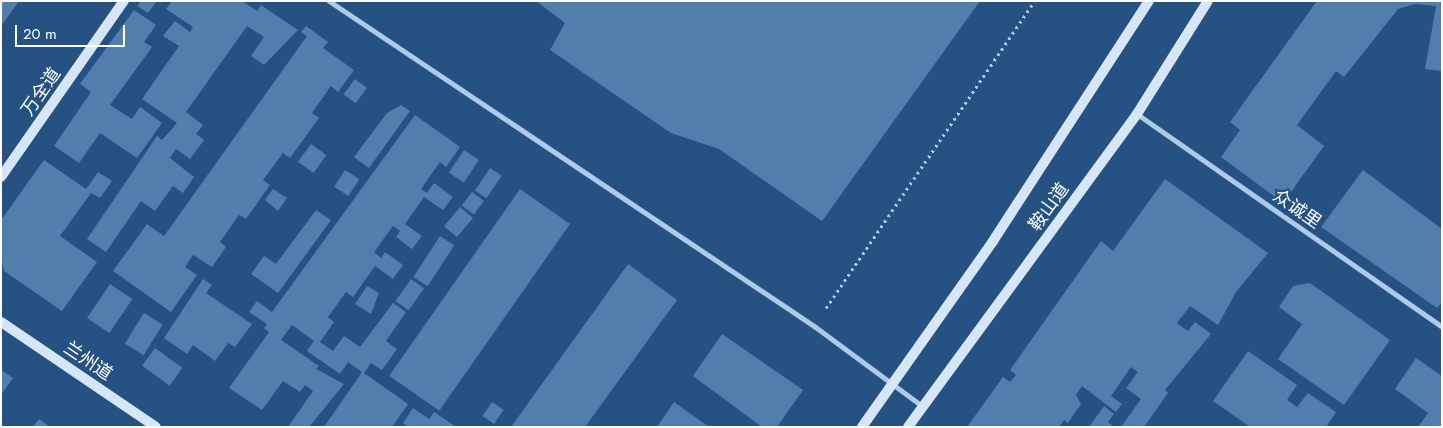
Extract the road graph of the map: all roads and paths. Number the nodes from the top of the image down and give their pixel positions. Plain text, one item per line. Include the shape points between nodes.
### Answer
1 (124, 1) edge
2 (328, 1) edge
3 (1035, 1) edge
4 (1149, 1) edge
5 (1208, 1) edge
6 (1137, 114) junction
7 (1, 177) edge
8 (1, 322) edge
9 (814, 326) junction
10 (1442, 327) edge
11 (892, 383) junction
12 (922, 406) junction
13 (156, 427) edge
14 (862, 427) edge
15 (908, 427) edge

1 - 7 main road, 万全道
2 - 9 street
3 - 9 path
4 - 11 main road, 鞍山道 via 993,240
5 - 6 main road, 鞍山道
6 - 10 street, 众诚里
6 - 12 main road, 鞍山道
8 - 13 main road, 兰州道
9 - 11 street
11 - 12 street
11 - 14 main road, 鞍山道
12 - 15 main road, 鞍山道

